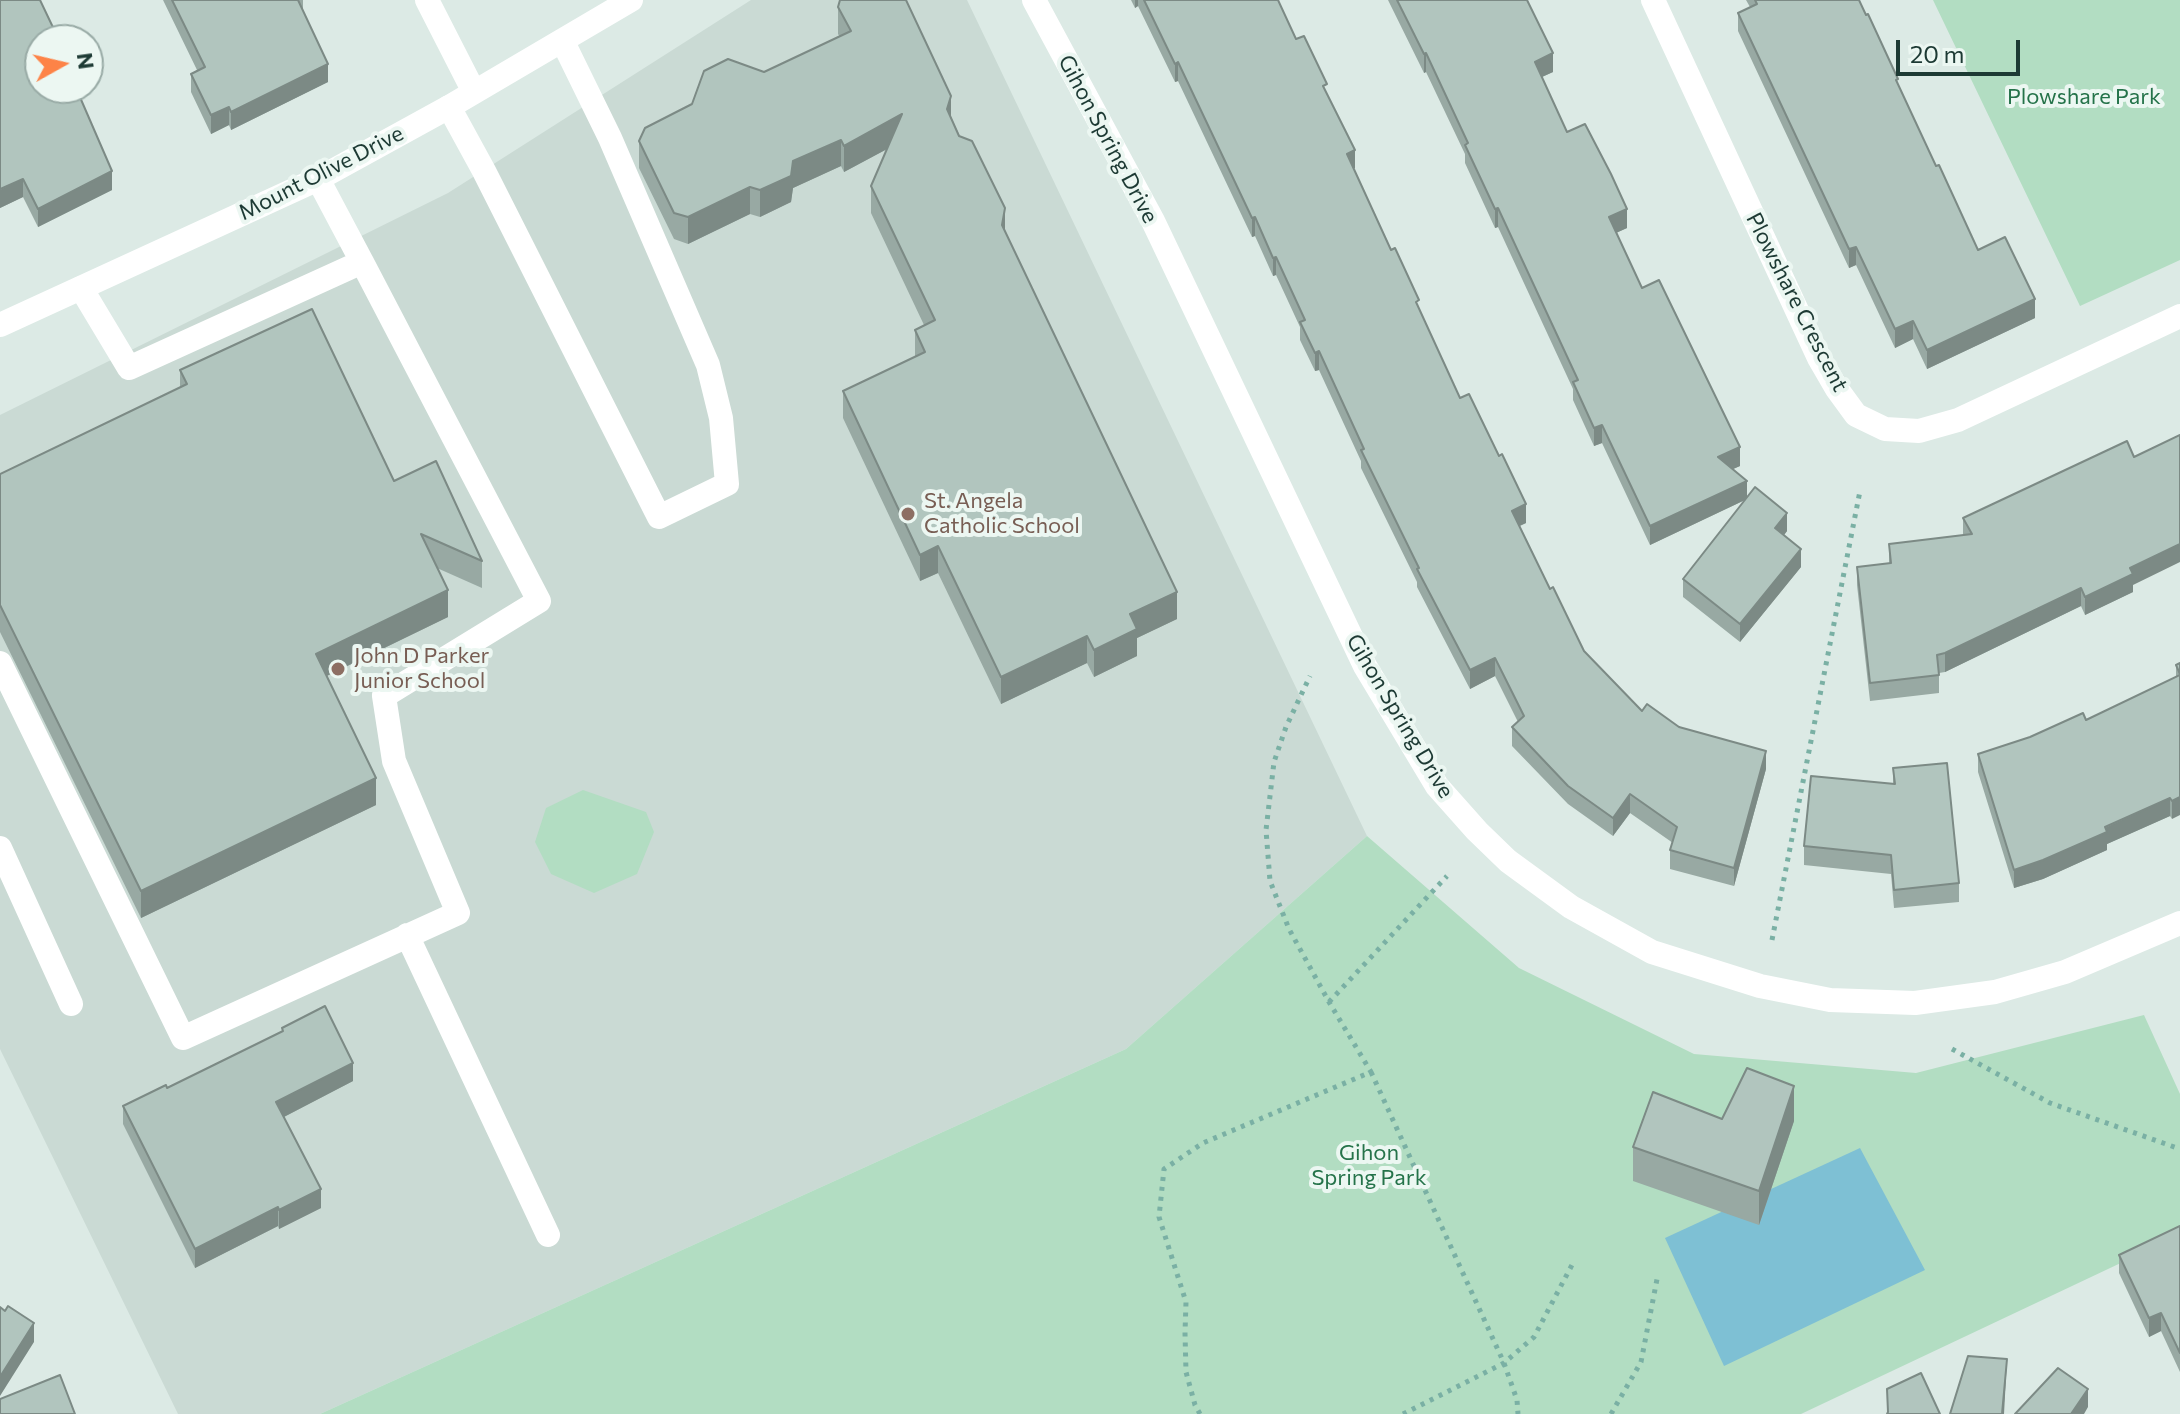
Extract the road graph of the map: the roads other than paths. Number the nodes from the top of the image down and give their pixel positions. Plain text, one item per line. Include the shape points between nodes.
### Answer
1 (427, 0) edge
2 (631, 0) edge
3 (1034, 0) edge
4 (1653, 0) edge
5 (563, 42) junction
6 (474, 92) junction
7 (449, 107) junction
8 (318, 179) junction
9 (362, 262) junction
10 (81, 288) junction
11 (2180, 316) edge
12 (0, 325) edge
13 (0, 663) edge
14 (0, 848) edge
15 (2180, 923) edge
16 (407, 935) junction
17 (71, 1004) dead end
18 (548, 1235) dead end

1 - 6 street
2 - 5 street, Mount Olive Drive
3 - 15 street, Gihon Spring Drive via 1153,221 1365,666 1437,786 1508,861 1571,907 1652,952 1760,986 1830,1000 1915,1003 1995,992 2065,972
4 - 11 street, Plowshare Crescent via 1819,358 1856,415 1885,429 1919,431 1958,420
5 - 6 street, Mount Olive Drive
5 - 7 street via 708,365 721,418 727,484 659,517
6 - 7 street, Mount Olive Drive
7 - 8 street, Mount Olive Drive
8 - 9 street
8 - 10 street, Mount Olive Drive
9 - 10 street via 129,368
9 - 16 street via 539,601 384,696 394,761 458,913
10 - 12 street, Mount Olive Drive
13 - 16 street via 183,1038
14 - 17 street
16 - 18 street

